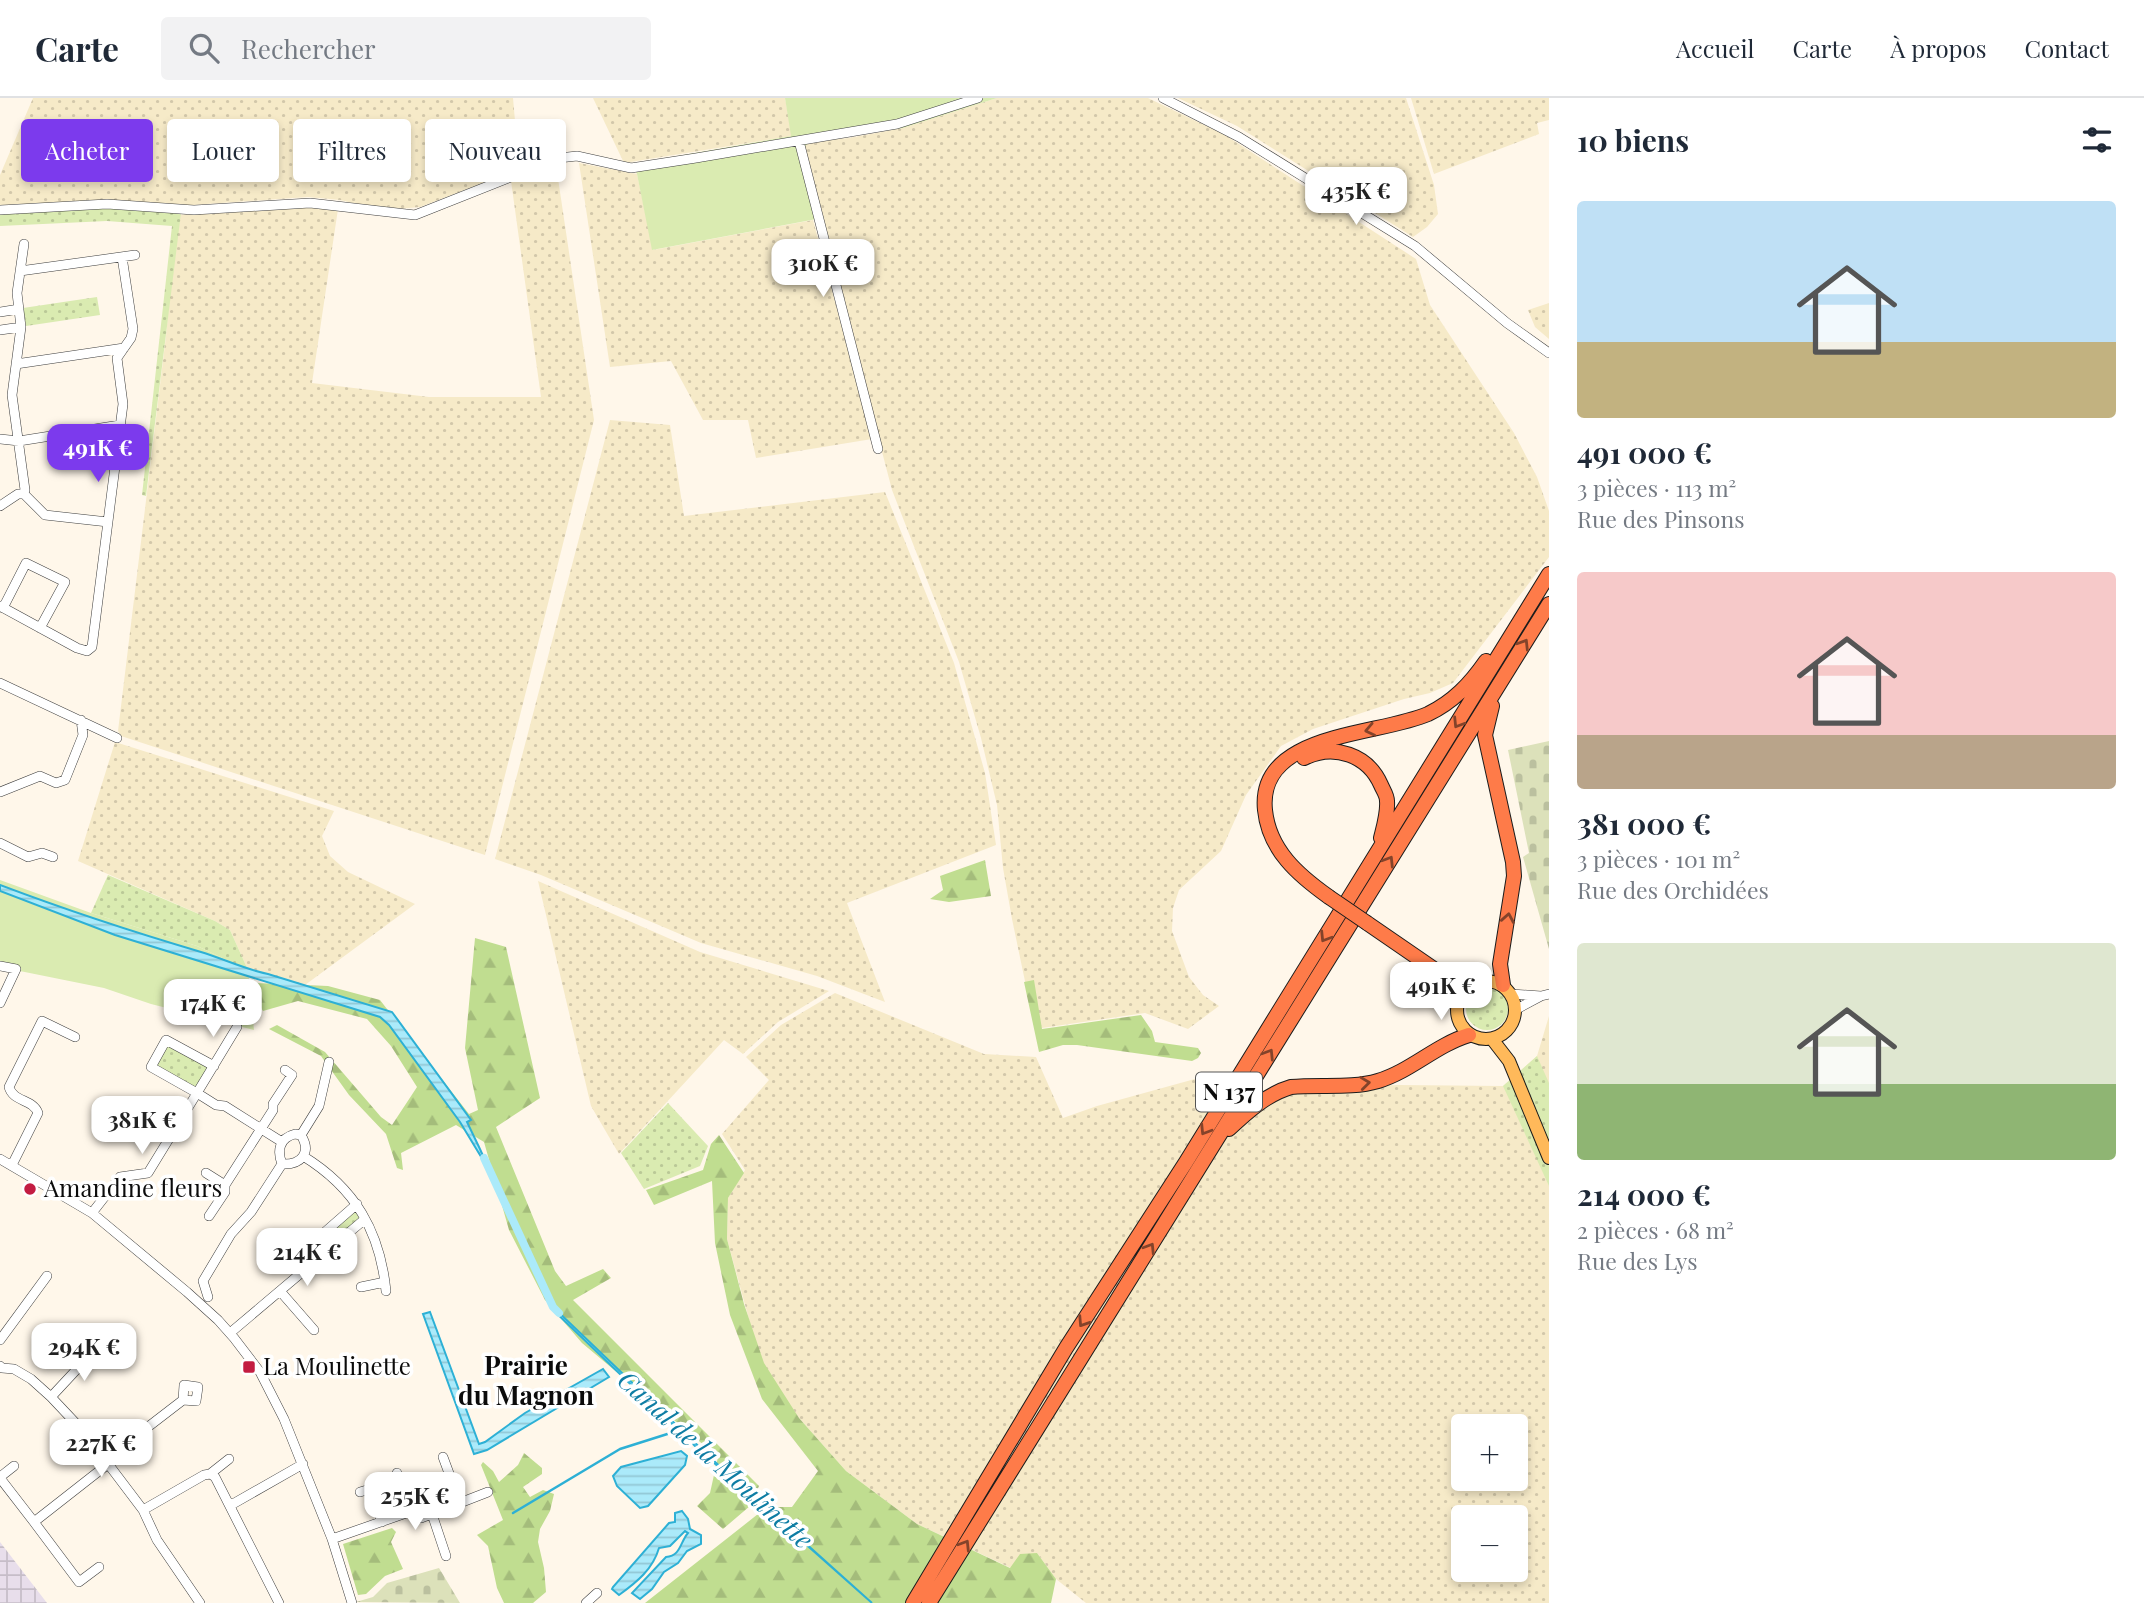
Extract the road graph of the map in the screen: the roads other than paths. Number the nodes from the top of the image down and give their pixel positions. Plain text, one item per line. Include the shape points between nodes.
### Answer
1 (978, 98) edge
2 (1163, 98) edge
3 (799, 141) junction
4 (0, 210) edge
5 (24, 244) dead end
6 (135, 255) dead end
7 (122, 257) junction
8 (20, 271) junction
9 (19, 309) junction
10 (0, 312) edge
11 (21, 327) junction
12 (0, 330) edge
13 (1549, 353) edge
14 (113, 354) junction
15 (16, 364) junction
16 (120, 425) junction
17 (0, 439) edge
18 (19, 441) junction
19 (877, 449) dead end
20 (24, 494) junction
21 (0, 506) edge
22 (108, 522) junction
23 (1547, 578) edge
24 (1549, 604) edge
25 (1, 607) edge
26 (40, 628) junction
27 (0, 683) edge
28 (1499, 685) junction
29 (81, 720) junction
30 (117, 738) dead end
31 (0, 792) edge
32 (0, 844) edge
33 (1378, 852) junction
34 (53, 857) dead end
35 (1324, 894) junction
36 (0, 966) edge
37 (1447, 978) junction
38 (1470, 985) junction
39 (1507, 990) junction
40 (1545, 995) edge
41 (1458, 999) junction
42 (0, 1003) edge
43 (1516, 1010) junction
44 (237, 1027) dead end
45 (1506, 1032) junction
46 (1469, 1035) junction
47 (75, 1037) dead end
48 (1492, 1039) junction
49 (1509, 1060) junction
50 (329, 1062) dead end
51 (214, 1066) junction
52 (285, 1070) dead end
53 (197, 1093) junction
54 (261, 1129) junction
55 (302, 1135) junction
56 (282, 1142) junction
57 (1215, 1142) junction
58 (303, 1156) junction
59 (1549, 1158) edge
60 (0, 1159) edge
61 (282, 1164) junction
62 (12, 1166) junction
63 (206, 1173) dead end
64 (225, 1185) junction
65 (357, 1205) junction
66 (92, 1213) junction
67 (209, 1216) dead end
68 (365, 1219) junction
69 (326, 1252) junction
70 (47, 1276) dead end
71 (203, 1281) junction
72 (360, 1287) dead end
73 (281, 1291) junction
74 (187, 1292) junction
75 (208, 1297) dead end
76 (314, 1330) dead end
77 (230, 1333) junction
78 (0, 1339) edge
79 (116, 1349) dead end
80 (1, 1368) edge
81 (51, 1396) junction
82 (183, 1400) dead end
83 (443, 1457) dead end
84 (229, 1460) dead end
85 (106, 1462) junction
86 (303, 1464) junction
87 (14, 1466) dead end
88 (397, 1473) dead end
89 (210, 1474) junction
90 (0, 1478) edge
91 (360, 1492) dead end
92 (488, 1492) dead end
93 (460, 1503) junction
94 (231, 1505) junction
95 (143, 1510) junction
96 (412, 1511) junction
97 (432, 1514) junction
98 (34, 1522) junction
99 (382, 1522) junction
100 (332, 1539) junction
101 (446, 1556) dead end
102 (99, 1567) dead end
103 (597, 1593) dead end
104 (200, 1603) edge
105 (279, 1603) edge
106 (352, 1603) edge
107 (586, 1603) edge
108 (912, 1603) edge
109 (929, 1603) edge

1 - 3 street via 897,124
2 - 13 street via 1239,136 1415,246 1507,324
3 - 4 street via 631,168 577,156 559,158 415,215 310,204 194,210 107,204
3 - 19 street
5 - 8 street
6 - 7 street
7 - 8 street
7 - 14 street via 133,329 124,348
8 - 9 street
9 - 10 street
9 - 11 street
11 - 12 street
11 - 15 street
14 - 15 street
14 - 16 street via 123,404
15 - 18 street via 12,395
16 - 18 street
16 - 22 street
17 - 18 street
18 - 20 street
20 - 21 street
20 - 22 street via 45,515
22 - 26 street via 92,647 77,648
23 -> 33 highway, N 137
23 -> 35 highway via 1452,701 1400,724 1307,746 1276,768 1264,802 1270,836 1304,880
28 -> 24 highway, N 137
25 - 26 street
25 - 26 street via 26,563 65,582
27 - 29 street
39 -> 28 highway via 1500,964 1513,862 1485,735
57 -> 28 highway, N 137
29 - 30 street
29 - 31 street via 83,735 65,780 56,783 40,776
32 - 34 street via 28,857 43,853
33 - 35 highway via 1387,798 1367,764 1335,751 1299,760 1278,786 1274,817 1290,852
33 -> 108 highway, N 137 via 1066,1348
35 - 37 highway, bridge
36 - 42 street via 16,969
37 - 38 highway
37 - 41 highway
38 - 39 main road via 1486,980
38 - 41 main road
39 - 40 street
39 - 43 main road
40 - 43 street
41 - 46 main road via 1457,1017
43 - 45 main road
44 - 51 street
45 - 48 main road
45 - 49 main road
46 - 48 main road
57 -> 46 highway via 1281,1090 1377,1081
47 - 62 street via 42,1021 9,1087 38,1113
48 - 49 main road
49 - 59 main road
50 - 55 street via 319,1106
51 - 53 street
51 - 53 street via 166,1040 151,1067
52 - 54 street via 292,1075
53 - 54 street
53 - 66 street via 148,1173 120,1177
54 - 56 street
54 - 64 street
55 - 56 street via 290,1135
55 - 58 street
56 - 61 street
109 -> 57 highway, N 137
58 - 61 street via 299,1163
58 - 65 street via 330,1174
60 - 62 street
61 - 71 street via 251,1212 230,1234
62 - 66 street
63 - 64 street
64 - 67 street
65 - 68 street
65 - 69 street via 317,1239
66 - 74 street
68 - 69 street
68 - 72 street via 375,1237 386,1287
69 - 73 street
70 - 78 street
71 - 74 street
71 - 75 street
73 - 76 street
73 - 77 street
74 - 77 street
77 - 86 street via 260,1372
79 - 81 street via 105,1339
80 - 81 street via 22,1373
81 - 85 street
82 - 85 street
83 - 93 street
84 - 89 street
85 - 95 street
85 - 98 street
86 - 94 street
86 - 100 street
87 - 90 street
88 - 96 street
89 - 94 street
89 - 95 street
90 - 98 street
91 - 99 street via 370,1489
92 - 93 street
93 - 97 street
94 - 105 street
95 - 104 street via 157,1540
96 - 97 street via 421,1518
96 - 99 street
97 - 101 street
98 - 102 street via 79,1582
99 - 100 street
100 - 106 street
103 - 107 street

